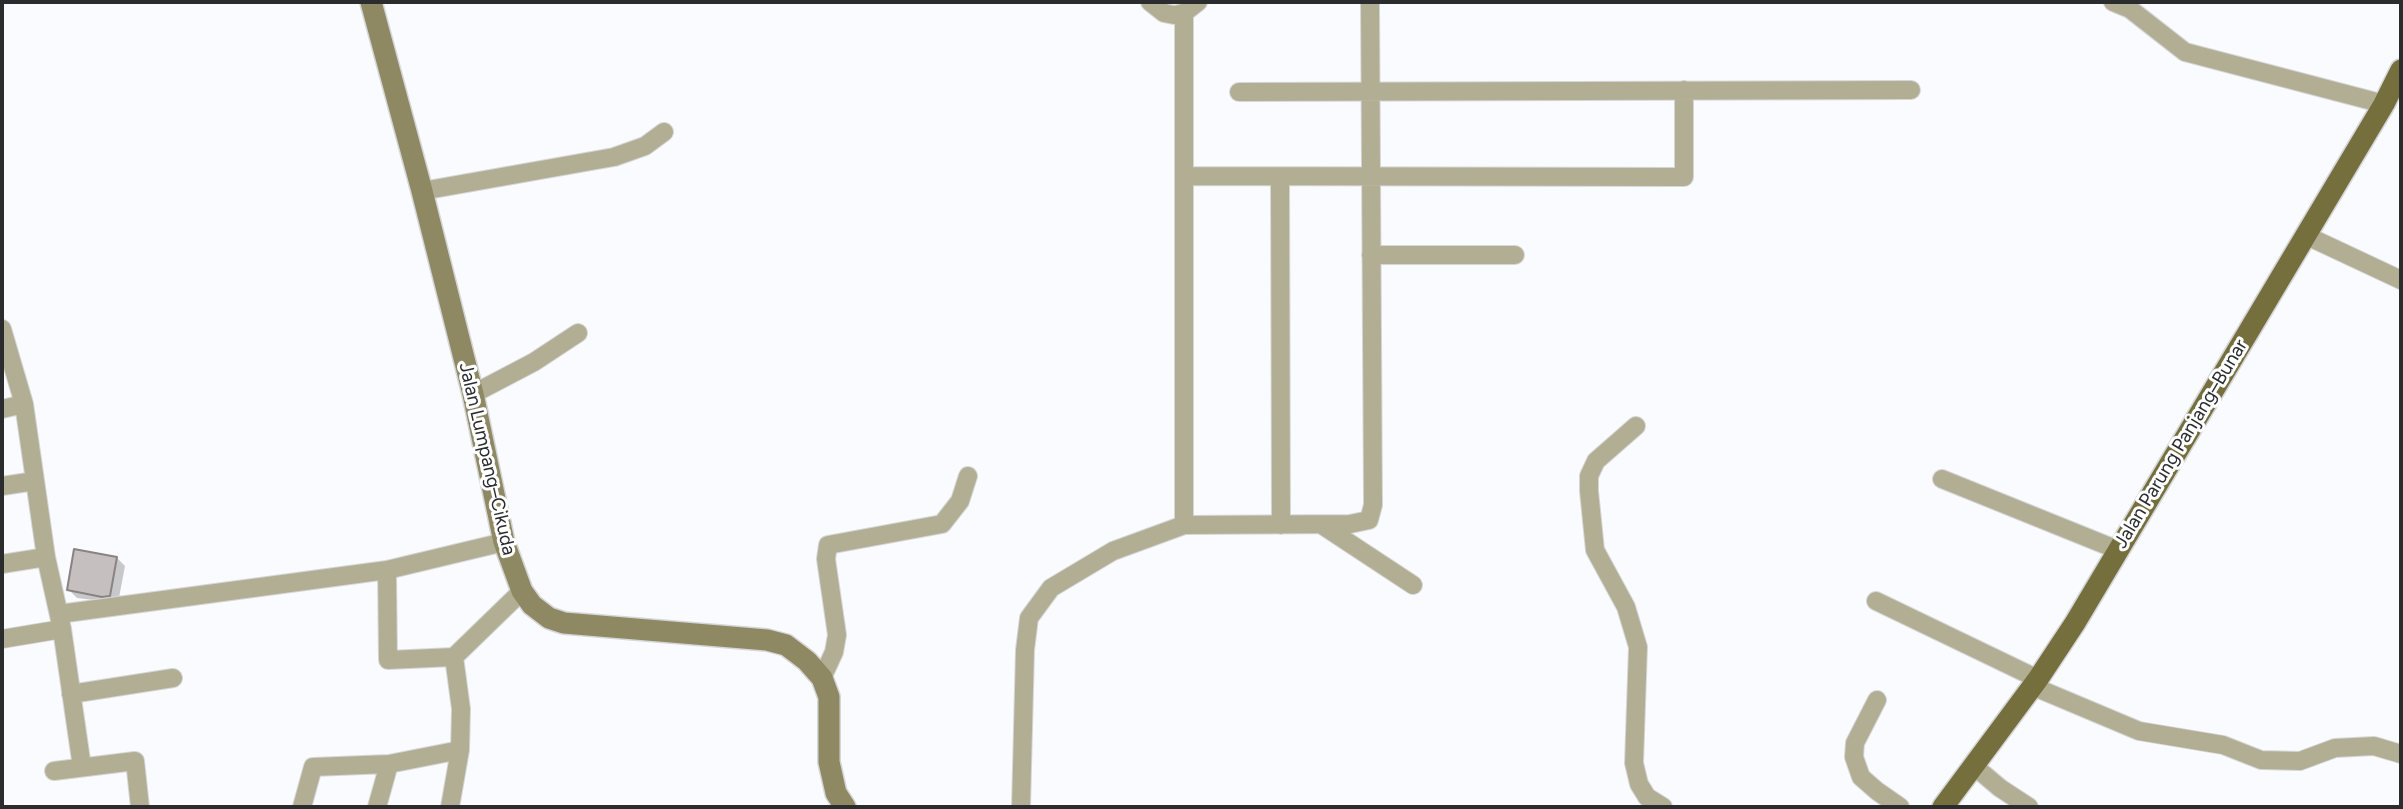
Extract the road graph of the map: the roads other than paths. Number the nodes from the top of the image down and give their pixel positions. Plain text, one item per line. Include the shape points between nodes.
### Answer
1 (371, 2) edge
2 (1150, 2) edge
3 (1370, 2) edge
4 (2113, 2) edge
5 (1191, 7) edge
6 (2401, 70) edge
7 (1684, 90) junction
8 (1911, 90) dead end
9 (1371, 91) junction
10 (1239, 92) dead end
11 (2384, 104) junction
12 (664, 132) dead end
13 (1186, 176) junction
14 (1280, 177) junction
15 (1371, 177) junction
16 (422, 191) junction
17 (2305, 235) junction
18 (1371, 255) junction
19 (1515, 255) dead end
20 (2401, 280) edge
21 (2, 332) edge
22 (578, 333) dead end
23 (473, 394) junction
24 (24, 404) junction
25 (2, 409) edge
26 (1636, 426) dead end
27 (968, 476) dead end
28 (1942, 479) dead end
29 (35, 481) junction
30 (2, 486) edge
31 (1321, 524) junction
32 (1184, 525) junction
33 (1281, 525) junction
34 (505, 542) junction
35 (2118, 550) junction
36 (47, 557) junction
37 (2, 564) edge
38 (387, 570) junction
39 (1413, 585) dead end
40 (522, 591) junction
41 (1876, 601) dead end
42 (60, 622) junction
43 (2, 639) edge
44 (454, 657) junction
45 (173, 678) dead end
46 (821, 678) junction
47 (2035, 682) junction
48 (71, 694) junction
49 (1877, 700) dead end
50 (460, 750) junction
51 (2401, 754) edge
52 (388, 764) junction
53 (1973, 766) junction
54 (82, 767) junction
55 (54, 771) dead end
56 (141, 807) edge
57 (302, 807) edge
58 (377, 807) edge
59 (450, 807) edge
60 (845, 807) edge
61 (1021, 807) edge
62 (1663, 807) edge
63 (1900, 807) edge
64 (1943, 807) edge
65 (2029, 807) edge

1 - 16 street, Jalan Lumpang–Cikuda
2 - 5 street via 1174,15
3 - 9 street
4 - 11 street via 2130,9 2185,52
5 - 13 street
6 - 11 main road, Jalan Parung Panjang–Bunar
7 - 8 street
7 - 9 street
7 - 15 street via 1684,177
9 - 10 street
9 - 15 street
11 - 17 main road, Jalan Parung Panjang–Bunar
12 - 16 street via 645,146 614,157
13 - 14 street
13 - 32 street
14 - 15 street
14 - 33 street
15 - 18 street
16 - 23 street, Jalan Lumpang–Cikuda
17 - 20 street
17 - 35 main road, Jalan Parung Panjang–Bunar
18 - 19 street
18 - 31 street via 1373,505 1369,520
21 - 24 street
22 - 23 street
23 - 34 street, Jalan Lumpang–Cikuda
24 - 25 street
24 - 29 street
26 - 62 street via 1596,461 1589,491 1595,550 1626,607 1638,647 1634,763 1647,797
27 - 46 street via 960,501 942,524 828,545 826,559 838,635
28 - 35 street
29 - 30 street
29 - 36 street
31 - 33 street
31 - 39 street
32 - 33 street
32 - 61 street via 1113,551 1051,588 1029,618
34 - 38 street
34 - 40 street, Jalan Lumpang–Cikuda
35 - 47 main road, Jalan Parung Panjang–Bunar
36 - 37 street
36 - 42 street
38 - 42 street via 255,587
38 - 44 street via 388,660
40 - 44 street
40 - 46 street, Jalan Lumpang–Cikuda via 549,618 564,623 786,645
41 - 47 street
42 - 43 street
42 - 48 street
44 - 50 street via 461,709
45 - 48 street
46 - 60 street via 829,697 829,762 836,793
47 - 51 street via 2139,731 2223,745 2262,760 2300,761 2334,748 2374,746
47 - 53 main road, Jalan Parung Panjang–Bunar
48 - 54 street
49 - 63 street via 1855,743 1854,757 1861,777
50 - 52 street
50 - 59 street
52 - 57 street via 313,767
52 - 58 street
53 - 64 main road, Jalan Parung Panjang–Bunar
53 - 65 street
54 - 55 street
54 - 56 street via 135,761

